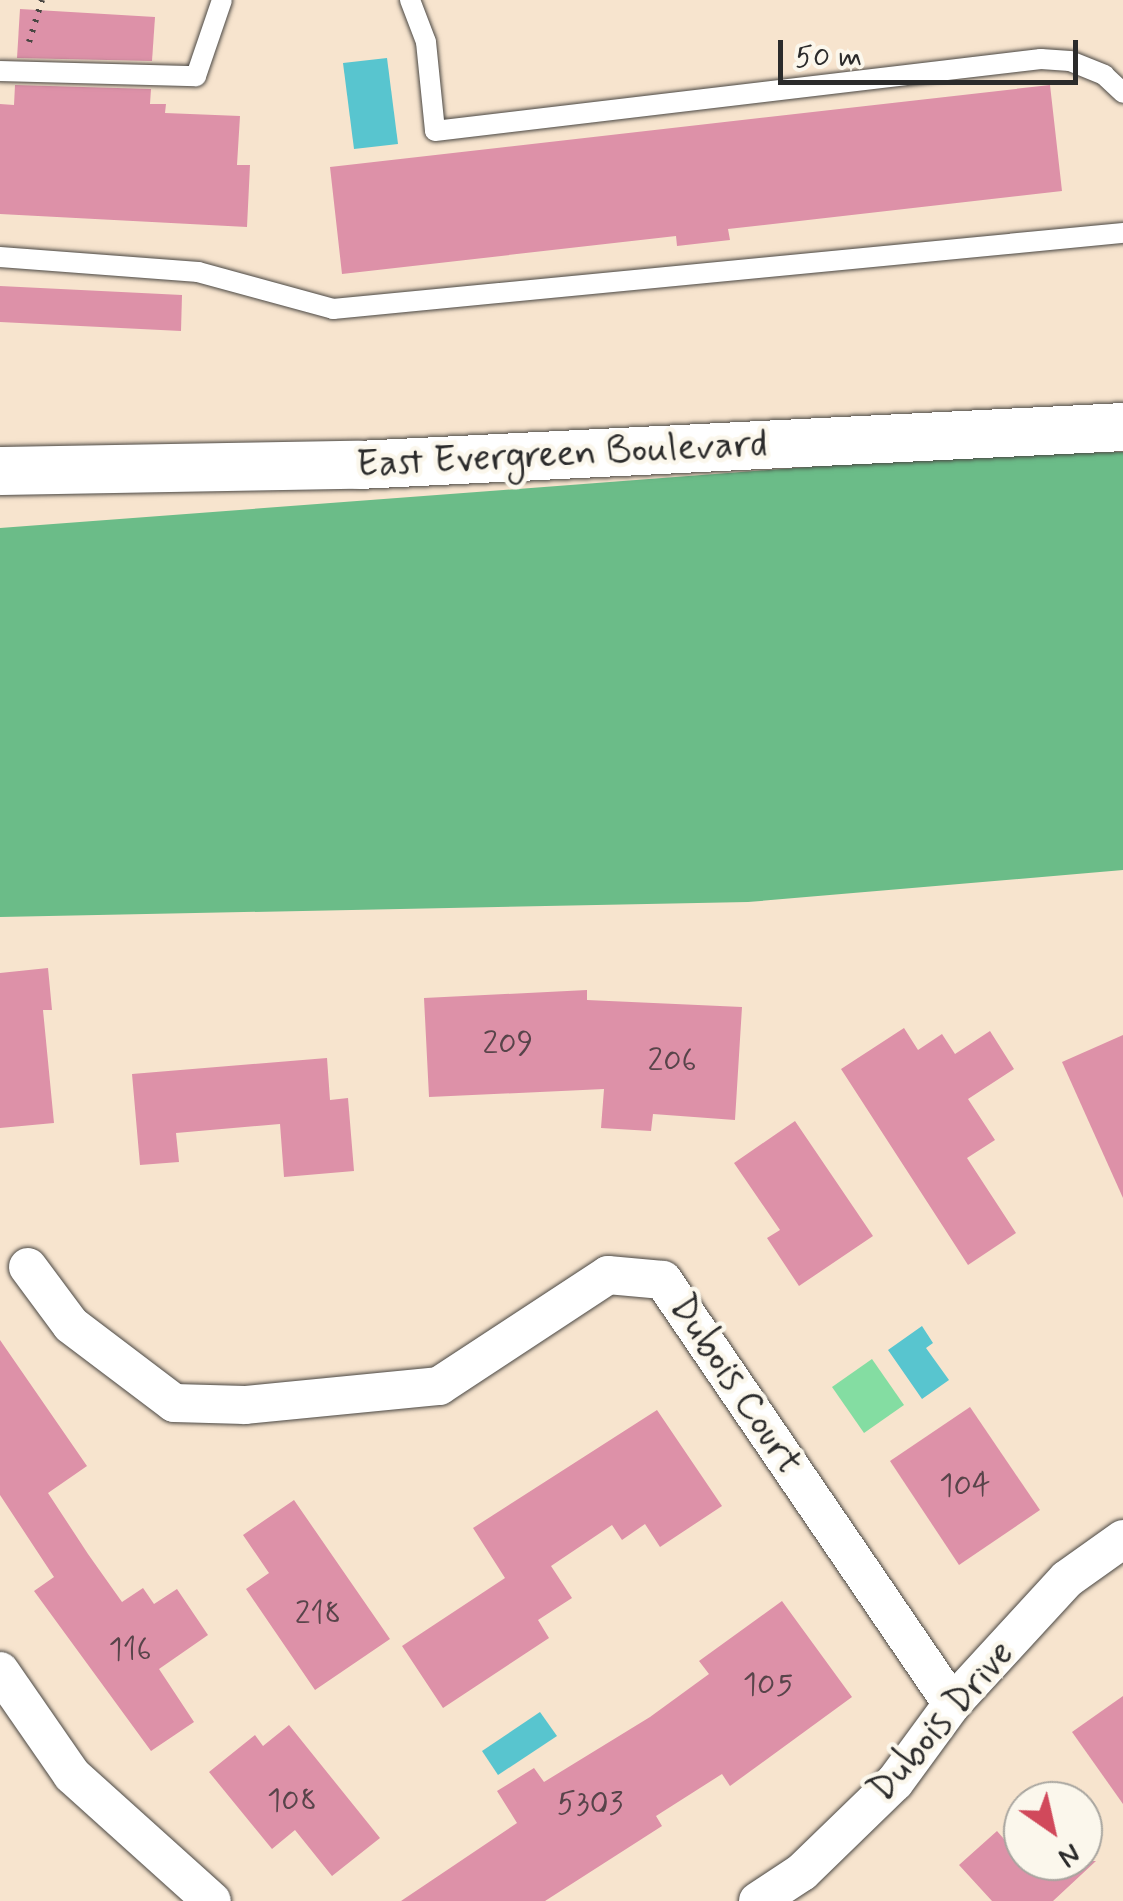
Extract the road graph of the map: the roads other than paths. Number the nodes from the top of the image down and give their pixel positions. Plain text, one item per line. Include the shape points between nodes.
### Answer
1 (222, 0) edge
2 (410, 0) edge
3 (9, 72) edge
4 (1123, 93) edge
5 (1123, 232) edge
6 (0, 257) edge
7 (1123, 427) edge
8 (0, 471) edge
9 (28, 1267) dead end
10 (1123, 1539) edge
11 (0, 1671) edge
12 (952, 1704) junction
13 (212, 1901) edge
14 (758, 1901) edge

1 - 3 lane via 196,76
2 - 4 lane via 426,42 434,131 1041,60 1104,75
5 - 6 lane via 333,310 198,272
7 - 8 street, East Evergreen Boulevard via 358,465
9 - 12 street, Dubois Court via 70,1324 174,1404 245,1405 439,1386 608,1275 663,1280
10 - 12 street, Dubois Drive via 1067,1579
11 - 13 street via 72,1775
12 - 14 street, Dubois Drive via 896,1782 802,1872

